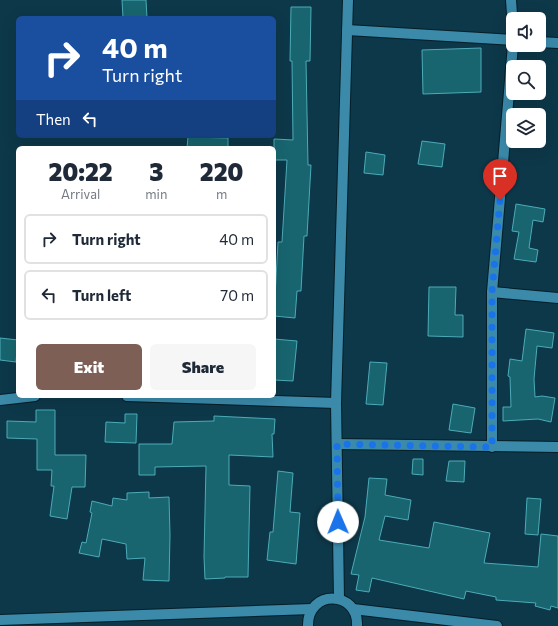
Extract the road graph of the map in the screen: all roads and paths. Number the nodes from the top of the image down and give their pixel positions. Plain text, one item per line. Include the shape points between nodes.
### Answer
1 (348, 0) edge
2 (511, 0) edge
3 (512, 12) edge
4 (347, 30) junction
5 (506, 40) edge
6 (546, 42) edge
7 (558, 43) edge
8 (512, 52) edge
9 (492, 292) junction
10 (558, 298) edge
11 (18, 398) edge
12 (187, 398) edge
13 (0, 400) edge
14 (336, 403) junction
15 (337, 444) junction
16 (492, 447) junction
17 (558, 447) edge
18 (339, 599) junction
19 (312, 609) junction
20 (353, 609) junction
21 (0, 620) edge
22 (308, 626) edge
23 (357, 626) edge
24 (497, 626) edge

1 - 4 street
2 - 3 street
4 - 5 street
4 - 14 street
6 - 7 street
8 - 9 street
9 - 10 street
9 - 16 street
11 - 13 street
12 - 14 street
14 - 15 street
15 - 16 street
15 - 18 street
16 - 17 street
18 - 19 street via 324,600
18 - 20 street
19 - 21 street
19 - 22 street
20 - 23 street
20 - 24 street

